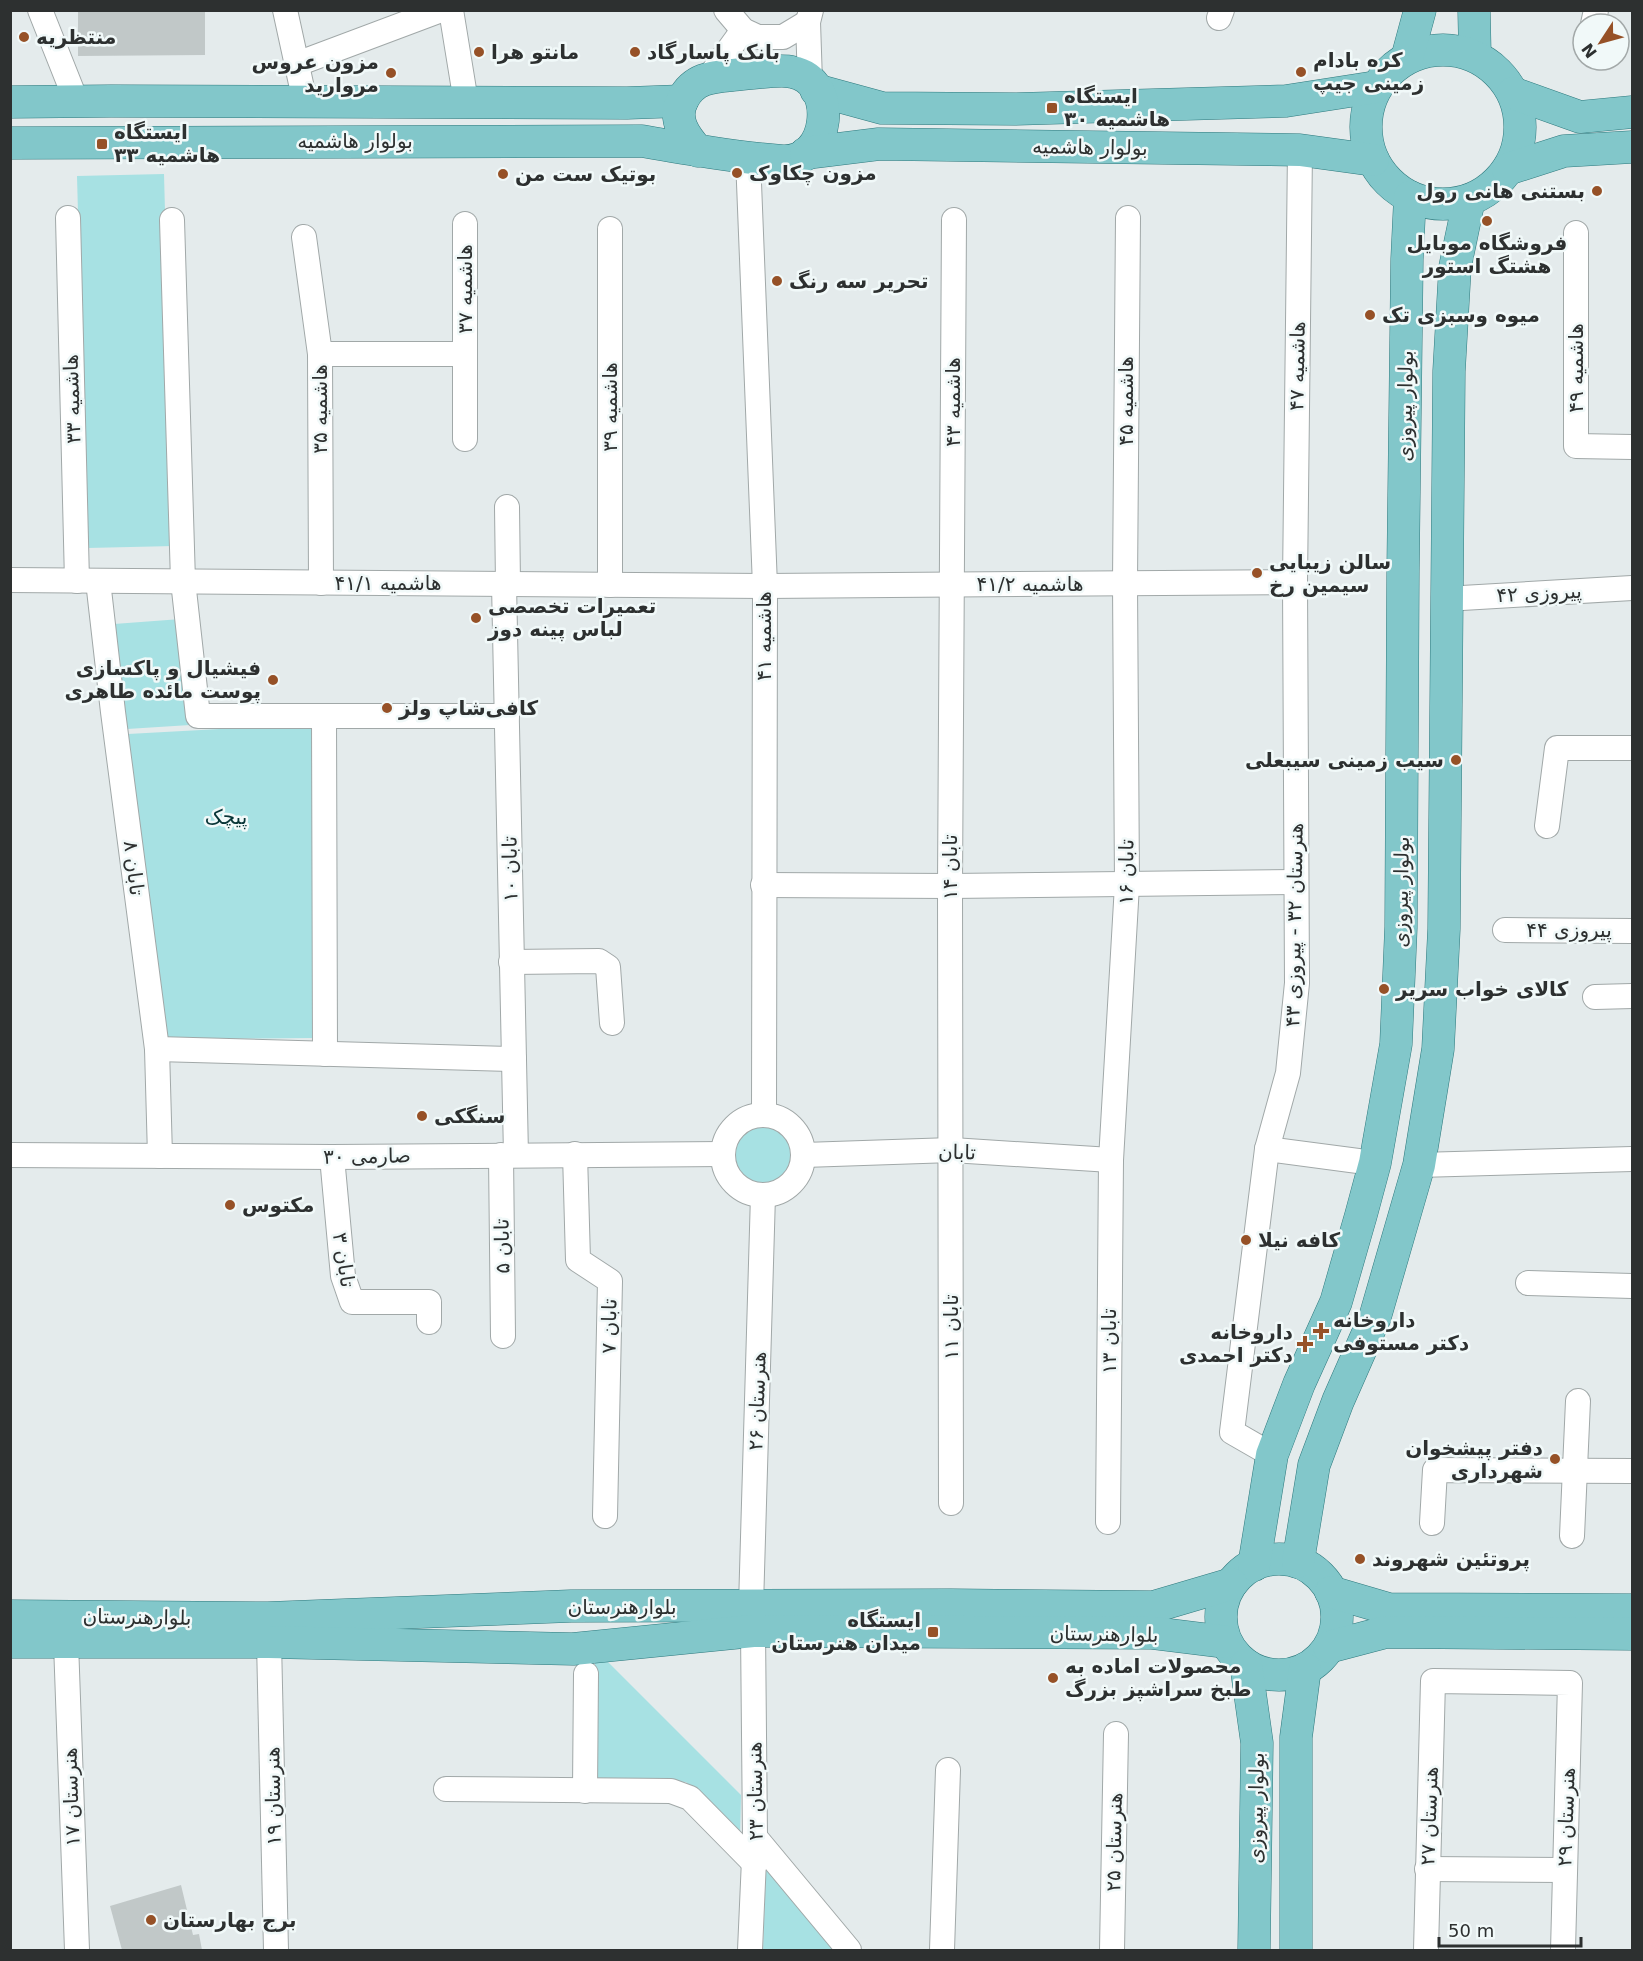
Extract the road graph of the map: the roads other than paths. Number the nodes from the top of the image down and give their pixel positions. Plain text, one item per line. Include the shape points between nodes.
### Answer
1 (40, 10) edge
2 (285, 10) edge
3 (441, 10) edge
4 (451, 10) edge
5 (726, 10) edge
6 (1420, 10) edge
7 (1474, 10) edge
8 (810, 16) edge
9 (743, 30) junction
10 (1475, 56) junction
11 (1407, 58) junction
12 (297, 64) junction
13 (709, 77) junction
14 (813, 86) junction
15 (1376, 87) junction
16 (1513, 93) junction
17 (111, 101) junction
18 (682, 101) junction
19 (10, 102) edge
20 (305, 102) junction
21 (466, 102) junction
22 (77, 103) junction
23 (1632, 112) edge
24 (10, 143) edge
25 (109, 144) junction
26 (1632, 147) edge
27 (1300, 150) junction
28 (698, 151) junction
29 (806, 153) junction
30 (748, 158) junction
31 (1373, 160) junction
32 (1509, 169) junction
33 (1410, 197) junction
34 (1469, 200) junction
35 (68, 218) dead end
36 (1128, 218) dead end
37 (172, 220) dead end
38 (954, 220) dead end
39 (465, 224) dead end
40 (610, 229) dead end
41 (1576, 233) dead end
42 (304, 237) dead end
43 (320, 354) junction
44 (465, 354) junction
45 (465, 439) dead end
46 (1632, 447) edge
47 (507, 507) dead end
48 (10, 580) edge
49 (88, 581) junction
50 (183, 581) junction
51 (1295, 582) junction
52 (321, 583) junction
53 (1125, 583) junction
54 (506, 584) junction
55 (610, 585) junction
56 (952, 585) junction
57 (765, 586) junction
58 (1632, 588) edge
59 (1445, 599) junction
60 (507, 716) junction
61 (324, 717) junction
62 (1632, 748) edge
63 (1547, 826) dead end
64 (1296, 882) junction
65 (763, 885) junction
66 (1127, 885) junction
67 (950, 886) junction
68 (1505, 930) dead end
69 (1632, 931) edge
70 (512, 962) junction
71 (1632, 996) edge
72 (1595, 997) dead end
73 (612, 1023) dead end
74 (157, 1049) junction
75 (325, 1054) junction
76 (514, 1059) junction
77 (764, 1114) junction
78 (1267, 1149) junction
79 (952, 1150) junction
80 (575, 1154) junction
81 (723, 1154) junction
82 (10, 1155) edge
83 (508, 1155) junction
84 (804, 1155) junction
85 (160, 1156) junction
86 (333, 1157) junction
87 (1632, 1159) edge
88 (1110, 1160) junction
89 (1358, 1161) dead end
90 (1419, 1165) junction
91 (763, 1195) junction
92 (1528, 1283) dead end
93 (1632, 1286) edge
94 (429, 1322) dead end
95 (502, 1336) dead end
96 (1578, 1401) dead end
97 (1272, 1455) junction
98 (1575, 1471) junction
99 (1632, 1471) edge
100 (951, 1503) dead end
101 (605, 1516) dead end
102 (1107, 1522) dead end
103 (1432, 1523) dead end
104 (1572, 1536) dead end
105 (1298, 1562) junction
106 (1243, 1574) junction
107 (1331, 1592) junction
108 (571, 1606) junction
109 (1632, 1610) edge
110 (10, 1616) edge
111 (752, 1619) junction
112 (1632, 1634) edge
113 (10, 1642) edge
114 (269, 1642) junction
115 (1226, 1642) junction
116 (66, 1643) junction
117 (1329, 1647) junction
118 (580, 1662) junction
119 (1246, 1665) junction
120 (1305, 1669) junction
121 (1433, 1681) joint
122 (1116, 1734) dead end
123 (948, 1770) dead end
124 (446, 1789) dead end
125 (585, 1791) junction
126 (755, 1837) junction
127 (755, 1864) junction
128 (1427, 1869) junction
129 (1564, 1870) junction
130 (77, 1950) edge
131 (276, 1950) edge
132 (750, 1950) edge
133 (849, 1950) edge
134 (942, 1950) edge
135 (1113, 1950) edge
136 (1254, 1950) edge
137 (1296, 1950) edge
138 (1426, 1950) edge
139 (1563, 1950) edge

1 - 22 street
2 - 12 street
3 - 12 street
4 - 21 street
5 - 9 street
6 - 11 main road
7 - 10 main road
8 - 9 street via 783,37 758,37
8 - 14 street
9 - 13 street
10 - 11 main road via 1453,50 1429,50
10 - 16 main road via 1495,69
11 - 15 main road
12 - 20 street
13 - 14 main road via 792,72
13 - 18 main road via 692,86
14 - 15 main road, بولوار هاشمیه via 882,108 1015,109 1286,101
14 - 29 main road via 821,99 825,119 819,138
15 - 31 main road via 1367,110 1366,135
16 - 23 main road via 1580,117
16 - 32 main road via 1520,118 1518,145
17 - 20 main road, بولوار هاشمیه
17 - 22 main road, بولوار هاشمیه
17 - 25 main road
18 - 21 main road, بولوار هاشمیه
18 - 28 main road via 679,119 685,137
19 - 22 main road, بولوار هاشمیه
20 - 21 main road, بولوار هاشمیه
24 - 25 main road, بولوار هاشمیه
25 - 28 main road, بولوار هاشمیه via 642,141
26 - 32 main road via 1564,151
27 - 29 main road, بولوار هاشمیه via 879,144
27 - 31 main road, بولوار هاشمیه
27 - 51 street, هاشمیه ۴۷
28 - 30 main road
29 - 30 main road via 788,161
30 - 57 street, هاشمیه ۴۱
31 - 33 main road via 1388,182
32 - 34 main road via 1491,188
33 - 34 main road via 1429,203
33 - 97 main road, بولوار پیروزی via 1401,927 1395,1044 1375,1164 1336,1302
34 - 59 main road via 1455,267
35 - 49 street, هاشمیه ۳۳
36 - 53 street, هاشمیه ۴۵
37 - 50 street
38 - 56 street, هاشمیه ۴۳
39 - 44 street, هاشمیه ۳۷
40 - 55 street, هاشمیه ۳۹
41 - 46 street, هاشمیه ۴۹ via 1576,446
42 - 43 street, هاشمیه ۳۵
43 - 44 street
43 - 52 street, هاشمیه ۳۵
44 - 45 street, هاشمیه ۳۷
47 - 54 street, تابان ۱۰
48 - 49 street, هاشمیه ۴۱/۱
49 - 50 street, هاشمیه ۴۱/۱
49 - 74 street, تابان ۸ via 113,712
50 - 52 street, هاشمیه ۴۱/۱
50 - 61 street via 198,717
51 - 53 street, هاشمیه ۴۱/۲
51 - 64 street, هنرستان ۳۲ - پیروزی ۴۳
52 - 54 street, هاشمیه ۴۱/۱
53 - 56 street, هاشمیه ۴۱/۲
53 - 66 street, تابان ۱۶
54 - 55 street, هاشمیه ۴۱/۱
54 - 60 street, تابان ۱۰
55 - 57 street, هاشمیه ۴۱/۱
56 - 57 street, هاشمیه ۴۱/۲
56 - 67 street, تابان ۱۴
57 - 65 street, هاشمیه ۴۱
58 - 59 street, پیروزی ۴۲
59 - 90 main road via 1444,929 1438,1049
60 - 61 street
60 - 70 street, تابان ۱۰
61 - 75 street
62 - 63 street via 1557,748
64 - 66 street
64 - 78 street, هنرستان ۳۲ - پیروزی ۴۳ via 1297,983 1288,1073
65 - 67 street
65 - 77 street, هاشمیه ۴۱
66 - 67 street
66 - 88 street, تابان ۱۶
67 - 79 street, تابان ۱۴
68 - 69 street, پیروزی ۴۴
70 - 73 street via 605,964
70 - 76 street, تابان ۱۰
71 - 72 street
74 - 75 street
74 - 85 street, تابان ۸
75 - 76 street
76 - 83 street, تابان ۱۰
77 - 81 street via 735,1125 728,1134
77 - 84 street via 774,1115 792,1126 799,1134
78 - 89 street
78 - 97 street, هنرستان ۳۲ - پیروزی ۴۳ via 1232,1432
79 - 84 street, تابان
79 - 88 street, تابان
79 - 100 street, تابان ۱۱
80 - 81 street, صارمی ۳۰
80 - 83 street, صارمی ۳۰
80 - 101 street, تابان ۷ via 578,1260 610,1281
81 - 91 street via 724,1165 735,1183 743,1190
82 - 85 street, صارمی ۳۰
83 - 86 street, صارمی ۳۰
83 - 95 street, تابان ۵
84 - 91 street via 803,1165 792,1183 784,1190
85 - 86 street, صارمی ۳۰
86 - 94 street, تابان ۳ via 343,1276 352,1302 429,1302
87 - 90 street
88 - 102 street, تابان ۱۳
90 - 105 main road via 1375,1317 1314,1465
91 - 111 street, هنرستان ۲۶
92 - 93 street
96 - 98 street
97 - 106 main road, بولوار پیروزی
98 - 99 street
98 - 103 street via 1435,1470
98 - 104 street
105 - 106 main road via 1268,1560
105 - 107 main road via 1322,1579
106 - 111 main road, بلوارهنرستان via 1152,1607 962,1605
106 - 115 main road via 1224,1597 1221,1612
107 - 109 main road via 1389,1609
107 - 117 main road via 1336,1629
108 - 110 main road, بلوارهنرستان via 268,1618
108 - 111 main road, بلوارهنرستان
108 - 118 main road
111 - 115 main road, بلوارهنرستان via 1153,1633
111 - 118 main road, بلوارهنرستان
111 - 126 street, هنرستان ۲۳
112 - 117 main road via 1386,1632
113 - 116 main road, بلوارهنرستان
114 - 116 main road, بلوارهنرستان
114 - 118 main road, بلوارهنرستان
114 - 131 street, هنرستان ۱۹
115 - 119 main road
116 - 130 street, هنرستان ۱۷
117 - 120 main road
118 - 125 street
119 - 120 main road via 1275,1675
119 - 136 main road, بولوار پیروزی via 1257,1743
120 - 137 main road, بولوار پیروزی via 1296,1737
121 - 128 street, هنرستان ۲۷
121 - 129 street, هنرستان ۲۹ via 1570,1683
122 - 135 street, هنرستان ۲۵
123 - 134 street
124 - 125 street
125 - 127 street via 679,1793 690,1798
126 - 127 street, هنرستان ۲۳
126 - 133 street
127 - 132 street, هنرستان ۲۳
128 - 129 street
128 - 138 street, هنرستان ۲۷
129 - 139 street, هنرستان ۲۹

